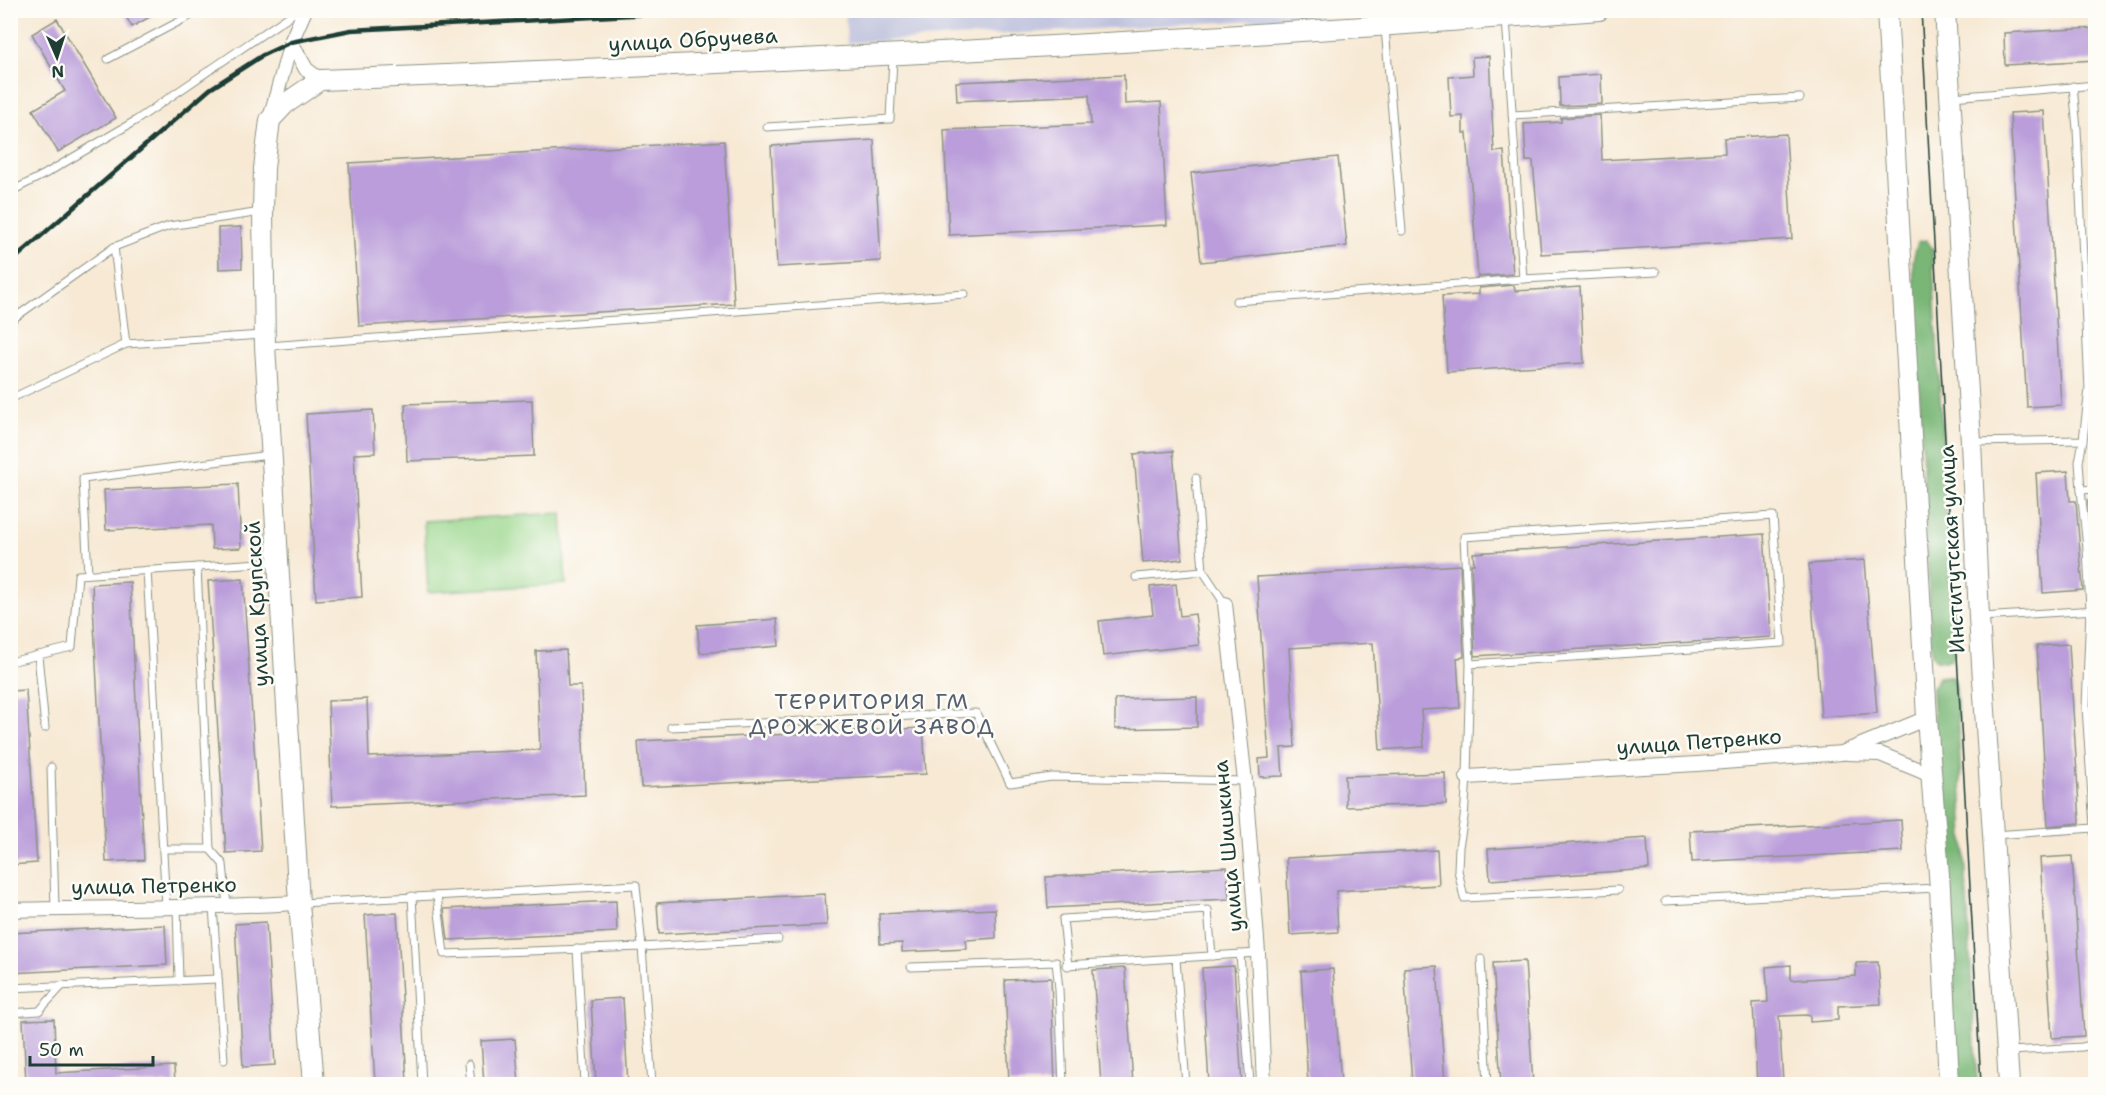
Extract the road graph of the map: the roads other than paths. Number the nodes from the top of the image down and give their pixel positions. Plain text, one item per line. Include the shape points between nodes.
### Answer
1 (14, 10) edge
2 (201, 10) edge
3 (298, 10) edge
4 (305, 10) edge
5 (1599, 10) edge
6 (1887, 10) edge
7 (1945, 10) edge
8 (1506, 18) junction
9 (10, 24) edge
10 (1385, 26) junction
11 (291, 42) junction
12 (893, 55) junction
13 (108, 59) dead end
14 (320, 80) junction
15 (2096, 85) edge
16 (2073, 86) junction
17 (1950, 97) junction
18 (1800, 98) dead end
19 (1512, 115) junction
20 (270, 120) junction
21 (767, 127) dead end
22 (10, 192) edge
23 (263, 212) junction
24 (1402, 231) dead end
25 (114, 247) junction
26 (1656, 272) dead end
27 (1523, 279) junction
28 (965, 294) dead end
29 (1236, 301) dead end
30 (10, 321) edge
31 (265, 340) junction
32 (126, 344) junction
33 (2092, 389) edge
34 (10, 399) edge
35 (2083, 440) junction
36 (1971, 442) junction
37 (272, 455) junction
38 (1196, 478) dead end
39 (2096, 489) edge
40 (2081, 490) junction
41 (2087, 548) junction
42 (2096, 548) edge
43 (278, 562) junction
44 (197, 567) junction
45 (147, 570) junction
46 (1203, 571) junction
47 (88, 574) junction
48 (1136, 577) dead end
49 (1225, 604) joint
50 (2093, 610) edge
51 (1979, 617) junction
52 (38, 655) junction
53 (10, 662) edge
54 (1470, 664) junction
55 (2096, 706) edge
56 (2086, 707) junction
57 (1927, 718) junction
58 (671, 727) dead end
59 (45, 728) dead end
60 (1842, 753) junction
61 (51, 767) dead end
62 (1931, 775) junction
63 (1467, 777) junction
64 (1245, 781) junction
65 (2094, 828) junction
66 (1993, 835) junction
67 (163, 849) junction
68 (210, 849) junction
69 (2096, 858) edge
70 (1940, 888) junction
71 (1618, 890) dead end
72 (412, 896) junction
73 (437, 896) junction
74 (1665, 901) dead end
75 (299, 903) junction
76 (171, 906) junction
77 (220, 907) junction
78 (55, 909) junction
79 (10, 910) edge
80 (778, 939) dead end
81 (642, 947) junction
82 (577, 949) junction
83 (1257, 953) junction
84 (1240, 954) junction
85 (1212, 956) junction
86 (1176, 959) junction
87 (1481, 959) dead end
88 (1056, 962) junction
89 (1068, 966) junction
90 (911, 967) dead end
91 (217, 979) junction
92 (179, 981) junction
93 (63, 985) junction
94 (10, 988) edge
95 (10, 1013) edge
96 (2096, 1044) edge
97 (2007, 1051) junction
98 (224, 1060) dead end
99 (469, 1064) dead end
100 (314, 1084) edge
101 (422, 1084) edge
102 (471, 1084) edge
103 (585, 1084) edge
104 (652, 1084) edge
105 (1063, 1084) edge
106 (1186, 1084) edge
107 (1250, 1084) edge
108 (1264, 1084) edge
109 (1488, 1084) edge
110 (1949, 1084) edge
111 (2009, 1084) edge

1 - 9 lane
2 - 13 lane
3 - 22 lane via 135,121
4 - 11 street
5 - 8 main road, улица Обручева
6 - 57 main road, Институтская улица
7 - 17 main road, Институтская улица
8 - 10 main road, улица Обручева
8 - 19 lane
10 - 12 main road, улица Обручева
10 - 24 lane
11 - 14 street via 306,69
11 - 20 street
12 - 14 main road, улица Обручева
12 - 21 lane via 890,119
14 - 20 main road via 285,104
15 - 16 lane
16 - 17 lane
16 - 33 lane
17 - 36 main road, Институтская улица
18 - 19 lane
19 - 27 lane
20 - 23 main road, улица Крупской
23 - 25 lane via 169,226
23 - 31 main road, улица Крупской
25 - 30 lane
25 - 32 lane
26 - 27 lane
27 - 29 lane
28 - 31 lane
31 - 32 lane
31 - 37 main road, улица Крупской
32 - 34 lane
33 - 35 lane
35 - 36 lane
35 - 40 lane via 2079,462
36 - 51 main road, Институтская улица
37 - 43 main road, улица Крупской
37 - 47 lane via 83,479
38 - 46 lane
39 - 40 lane
40 - 41 lane
41 - 42 lane
41 - 50 lane
43 - 44 lane
43 - 75 main road, улица Крупской
44 - 45 lane
44 - 68 lane
45 - 47 lane
45 - 67 lane
46 - 48 lane
46 - 49 lane
47 - 52 lane via 78,575 72,647
49 - 64 street, улица Шишкина
50 - 51 lane
50 - 56 lane
51 - 66 main road, Институтская улица
52 - 53 lane
52 - 59 lane
54 - 54 lane via 1464,537 1773,516 1782,643
54 - 63 lane
55 - 56 lane
56 - 65 lane
57 - 60 street, улица Петренко
57 - 62 main road, Институтская улица
58 - 64 lane via 976,713 1010,783 1052,777
60 - 62 street via 1880,754
60 - 63 street, улица Петренко
61 - 78 lane
62 - 70 main road, Институтская улица
63 - 71 lane via 1458,870 1464,898
64 - 83 street, улица Шишкина
65 - 66 lane
65 - 69 lane
66 - 97 main road, Институтская улица
67 - 68 lane
67 - 76 lane
68 - 77 lane via 223,864
70 - 74 lane
70 - 110 main road, Институтская улица
72 - 73 lane
72 - 75 lane
72 - 101 lane
73 - 81 lane via 636,885
73 - 82 lane via 444,954
75 - 77 street, улица Петренко
75 - 100 main road, улица Крупской
76 - 77 street, улица Петренко
76 - 78 street, улица Петренко
76 - 92 lane
77 - 91 lane
78 - 79 street, улица Петренко
80 - 81 lane
81 - 82 lane
81 - 104 lane
82 - 103 lane
83 - 84 lane
83 - 108 street, улица Шишкина
84 - 85 lane
84 - 107 lane
85 - 86 lane
85 - 89 lane via 1208,910 1063,919
86 - 89 lane
86 - 106 lane
87 - 109 lane
88 - 89 lane
88 - 90 lane
88 - 105 lane
91 - 92 lane
91 - 98 lane
92 - 93 lane
93 - 94 lane
93 - 95 lane via 39,1011
96 - 97 lane
97 - 111 main road, Институтская улица
99 - 102 lane

